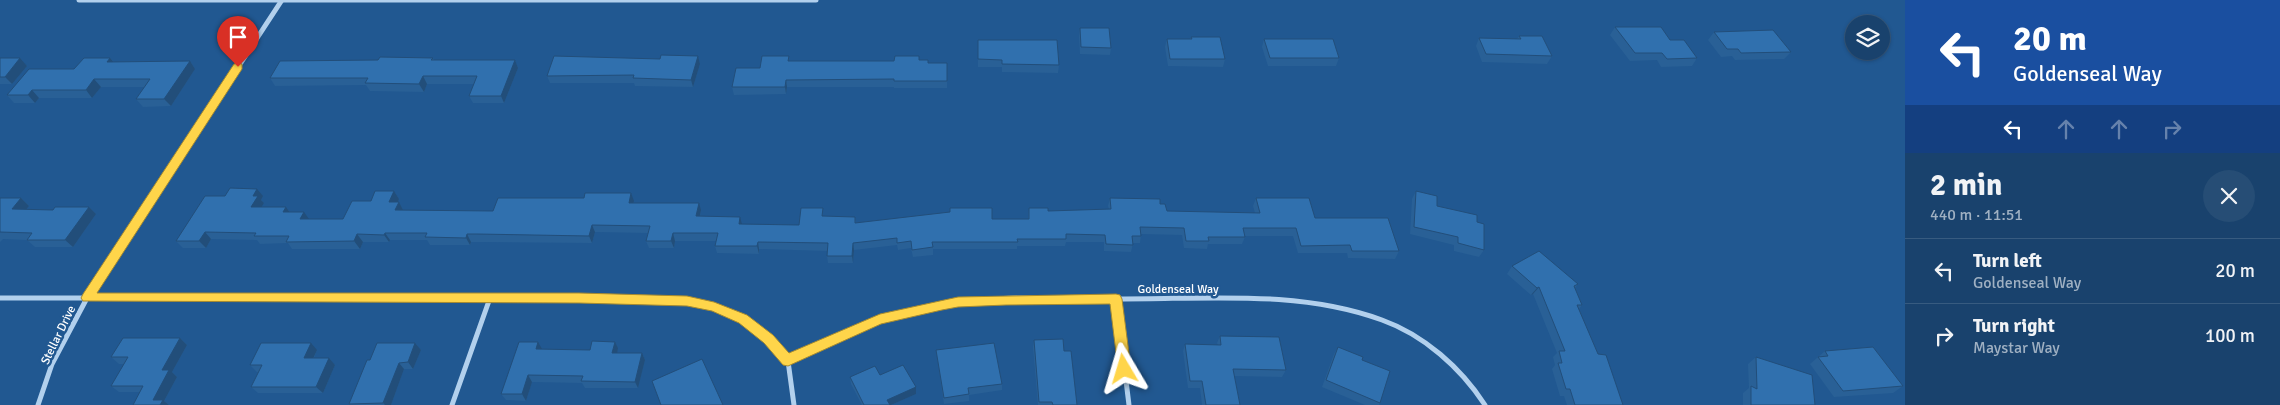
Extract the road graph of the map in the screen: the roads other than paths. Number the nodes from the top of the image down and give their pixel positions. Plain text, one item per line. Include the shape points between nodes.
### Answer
1 (79, 0) edge
2 (282, 0) edge
3 (816, 0) edge
4 (0, 298) edge
5 (87, 298) junction
6 (490, 298) junction
7 (1116, 299) junction
8 (788, 361) junction
9 (38, 405) edge
10 (452, 405) edge
11 (794, 405) edge
12 (1129, 405) edge
13 (1485, 405) edge

1 - 2 street
2 - 3 street
2 - 5 street, Stellar Drive
4 - 5 street
5 - 6 street
5 - 9 street, Stellar Drive via 40,394
6 - 8 street via 687,301 714,307 743,319 769,339
6 - 10 street
7 - 8 street, Goldenseal Way via 948,303 880,319
7 - 12 street
7 - 13 street, Goldenseal Way via 1300,301 1380,320 1422,341 1453,367
8 - 11 street

